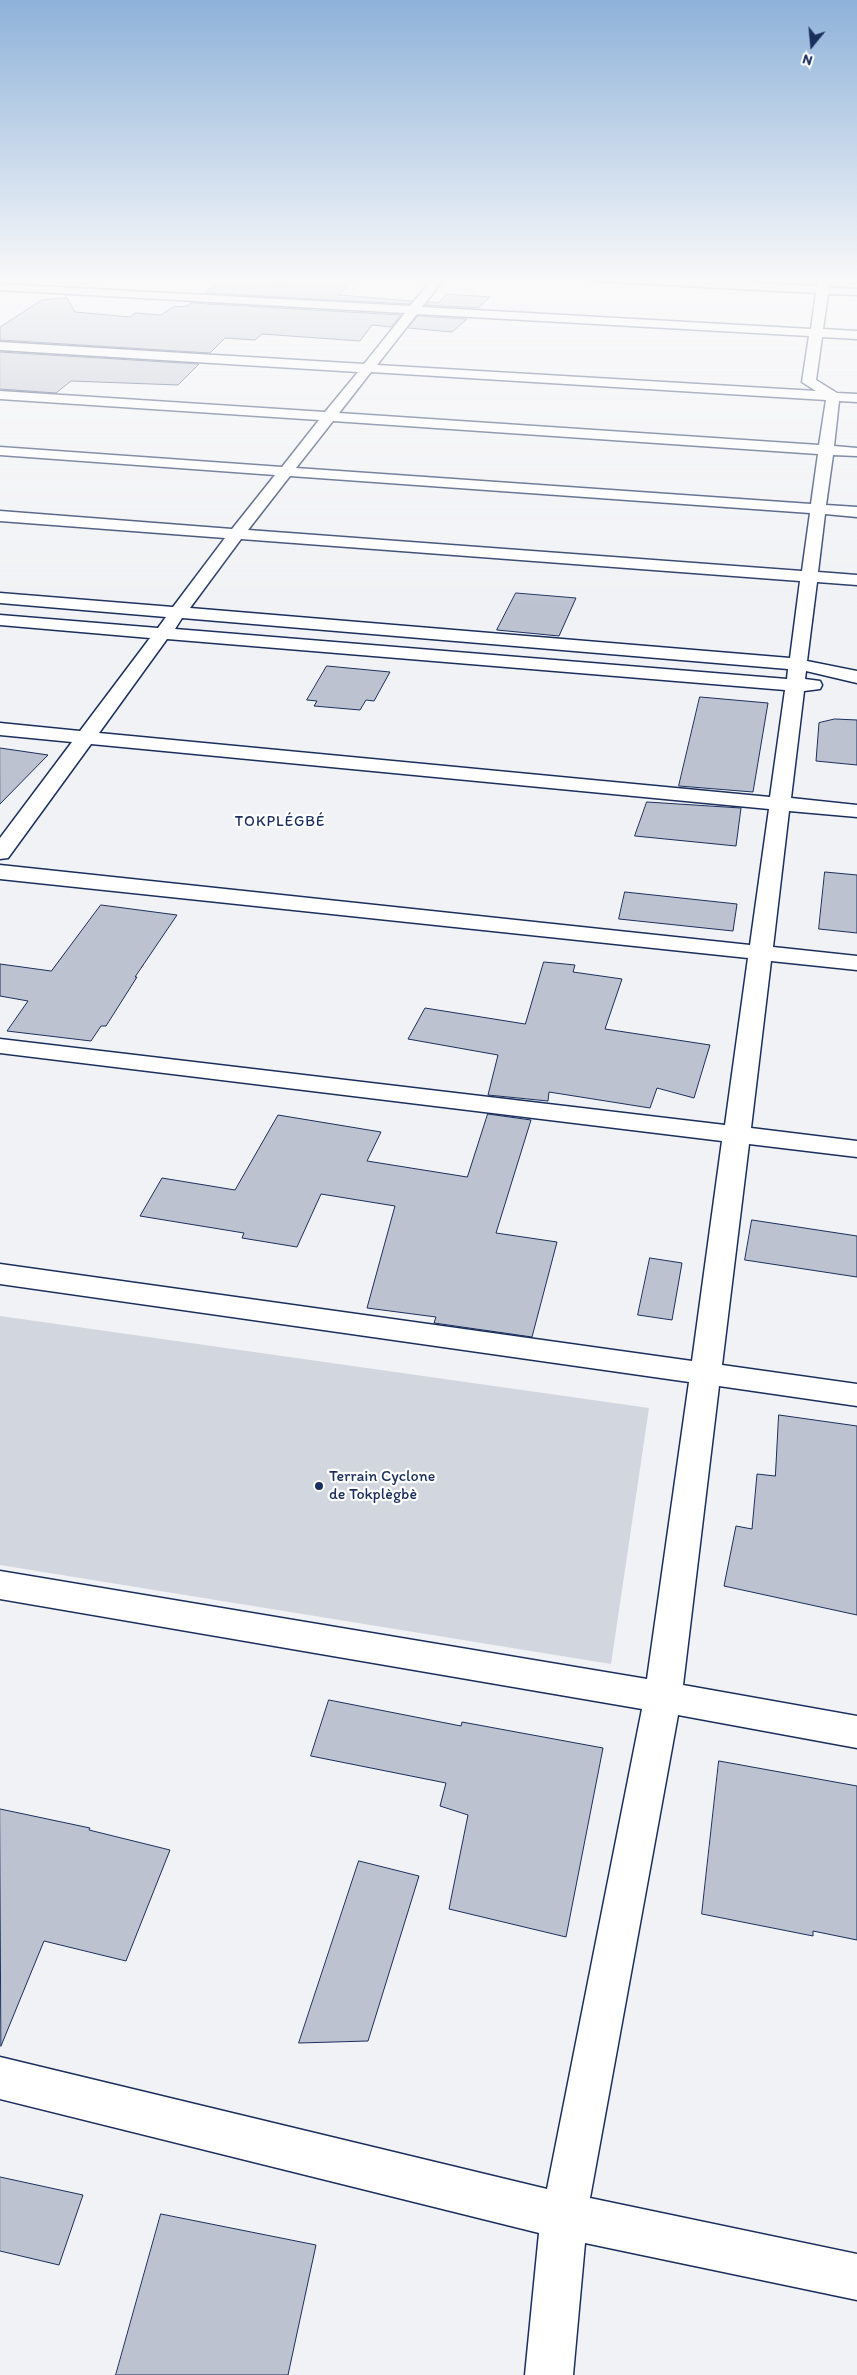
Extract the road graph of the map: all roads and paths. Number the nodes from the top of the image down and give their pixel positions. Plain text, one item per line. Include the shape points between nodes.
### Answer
1 (832, 388) edge
2 (350, 389) edge
3 (0, 395) edge
4 (328, 417) junction
5 (826, 450) junction
6 (0, 452) edge
7 (857, 452) edge
8 (287, 472) junction
9 (818, 509) junction
10 (857, 512) edge
11 (0, 516) edge
12 (236, 534) junction
13 (810, 577) junction
14 (857, 580) edge
15 (0, 598) edge
16 (177, 612) junction
17 (0, 620) edge
18 (163, 633) junction
19 (797, 675) junction
20 (857, 677) edge
21 (857, 683) edge
22 (0, 729) edge
23 (86, 737) junction
24 (780, 803) junction
25 (857, 811) edge
26 (0, 853) edge
27 (0, 872) edge
28 (761, 953) junction
29 (857, 963) edge
30 (0, 1046) edge
31 (737, 1134) junction
32 (857, 1149) edge
33 (0, 1274) edge
34 (706, 1374) junction
35 (857, 1395) edge
36 (0, 1586) edge
37 (663, 1697) junction
38 (857, 1732) edge
39 (0, 2078) edge
40 (564, 2216) junction
41 (857, 2278) edge
42 (549, 2375) edge

1 - 5 street
2 - 4 street
3 - 4 street
4 - 5 street
4 - 8 street
5 - 7 street
5 - 9 street
6 - 8 street
8 - 9 street
8 - 12 street
9 - 10 street
9 - 13 street
11 - 12 street
12 - 13 street
12 - 16 street
13 - 14 street
13 - 19 street
15 - 16 street
16 - 18 street
16 - 19 street
17 - 18 street
18 - 19 street
18 - 23 street
19 - 20 street
19 - 21 street
19 - 24 street
22 - 23 street
23 - 24 street
23 - 26 street
24 - 25 street
24 - 28 street
27 - 28 street
28 - 29 street
28 - 31 street
30 - 31 street
31 - 32 street
31 - 34 street
33 - 34 street
34 - 35 street
34 - 37 street
36 - 37 street
37 - 38 street
37 - 40 street
39 - 40 street
40 - 41 street
40 - 42 street

